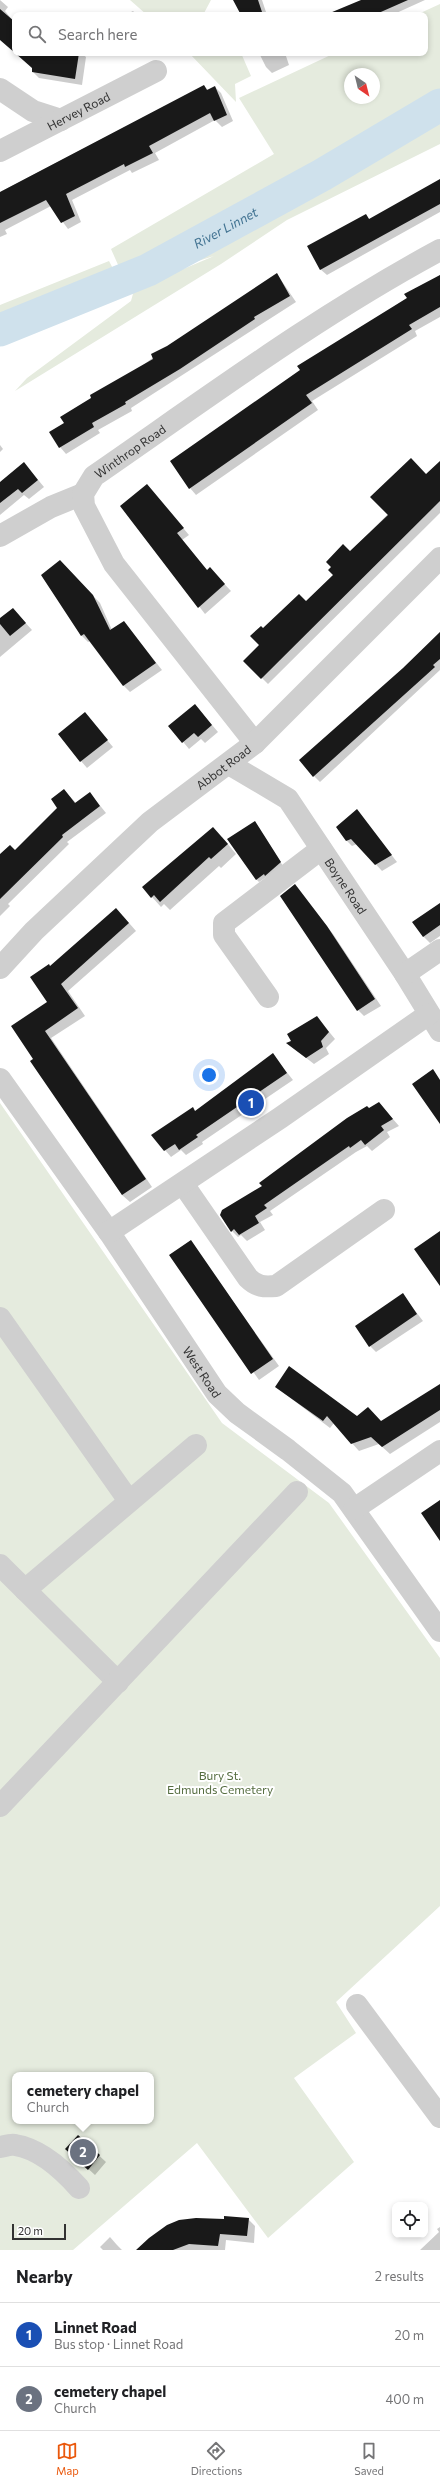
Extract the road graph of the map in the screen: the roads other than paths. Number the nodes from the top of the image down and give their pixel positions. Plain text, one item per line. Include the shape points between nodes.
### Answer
1 (156, 72) dead end
2 (0, 89) edge
3 (61, 120) junction
4 (0, 151) edge
5 (440, 250) edge
6 (83, 494) junction
7 (0, 536) edge
8 (440, 558) edge
9 (255, 742) junction
10 (228, 764) junction
11 (322, 849) junction
12 (440, 950) edge
13 (0, 968) edge
14 (405, 974) junction
15 (268, 997) dead end
16 (434, 1023) edge
17 (0, 1079) edge
18 (182, 1184) junction
19 (384, 1210) dead end
20 (109, 1232) junction
21 (0, 1318) edge
22 (196, 1445) dead end
23 (440, 1451) edge
24 (297, 1492) dead end
25 (129, 1501) junction
26 (354, 1509) junction
27 (0, 1565) edge
28 (25, 1590) junction
29 (440, 1631) edge
30 (118, 1682) junction
31 (0, 1806) edge
32 (357, 2005) dead end
33 (440, 2117) edge
34 (0, 2147) edge
35 (79, 2188) dead end

1 - 3 street, Hervey Road
2 - 3 street via 33,111
3 - 4 street, Hervey Road
5 - 6 street, Winthrop Road via 394,275 230,382 94,476
6 - 7 street via 51,507
6 - 9 street via 84,506 114,564
8 - 9 street, Abbot Road
9 - 10 street, Abbot Road
10 - 11 street, Boyne Road via 288,799
10 - 13 street, Abbot Road via 150,822 34,931
11 - 14 street, Boyne Road
11 - 15 street via 224,923 224,935
12 - 14 street
14 - 16 street, Boyne Road
16 - 18 street
17 - 20 street, West Road
18 - 19 street via 256,1286 276,1286
18 - 20 street
20 - 26 street, West Road via 217,1394 237,1413 342,1493
21 - 25 street
22 - 25 street
23 - 26 street
24 - 30 street
25 - 28 street
26 - 29 street, West Road
27 - 28 street
28 - 30 street
30 - 31 street
32 - 33 street
34 - 35 street via 15,2145 39,2154 66,2173

